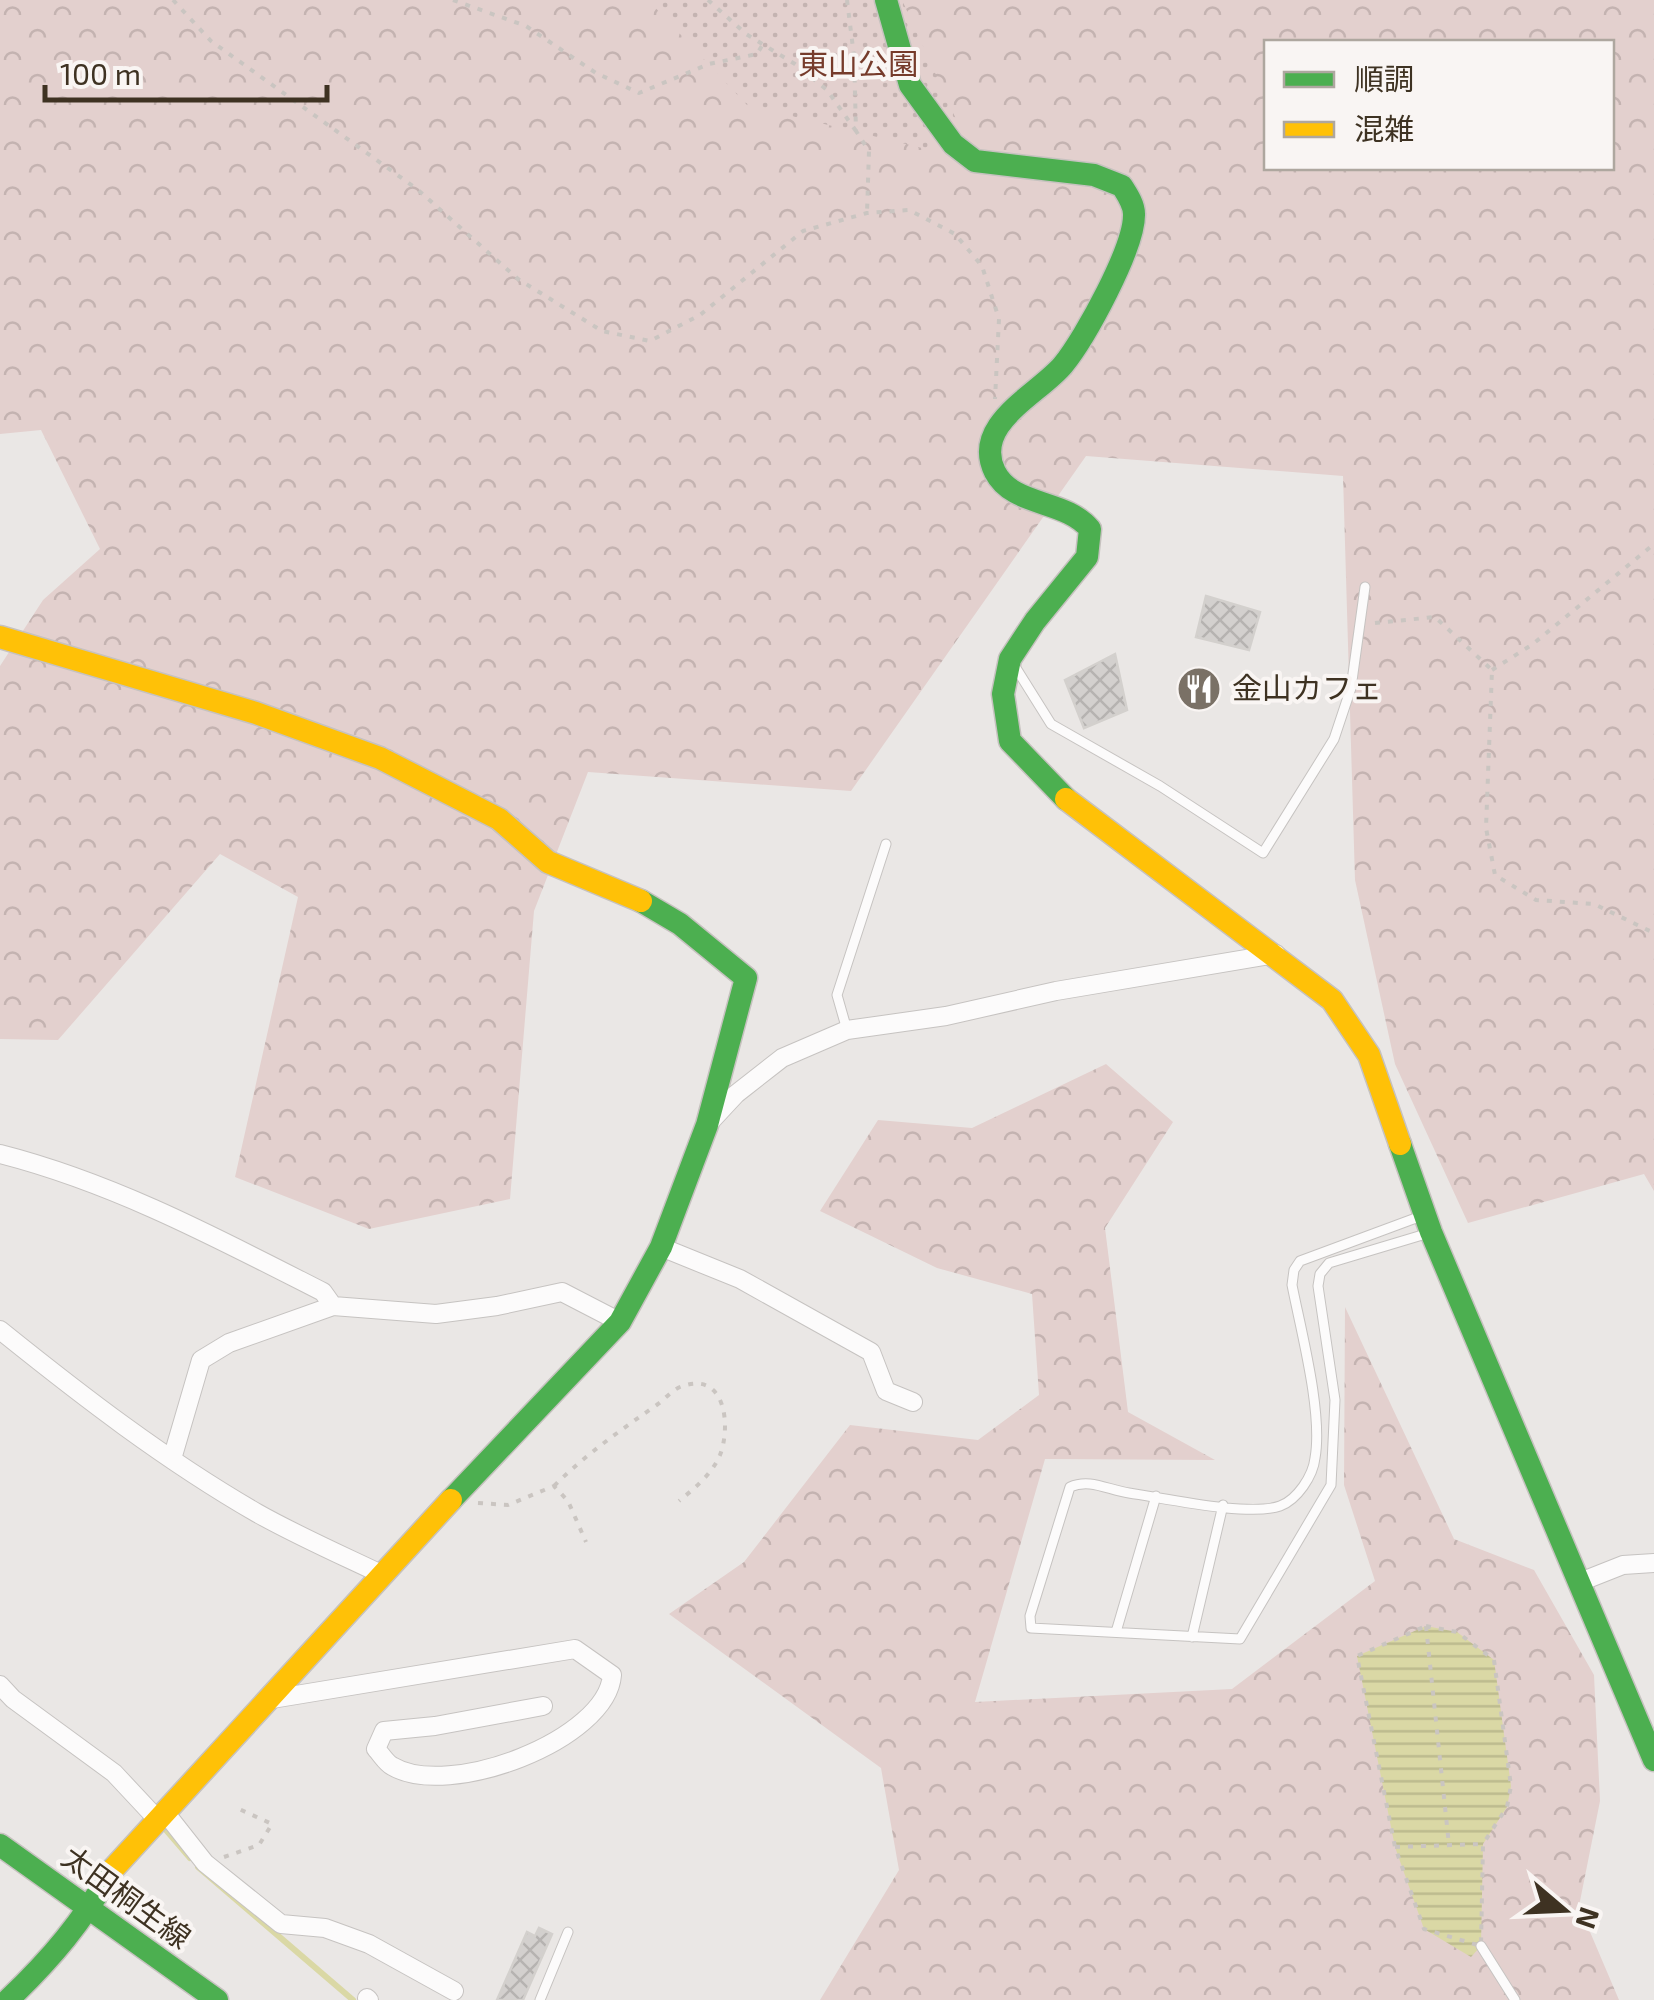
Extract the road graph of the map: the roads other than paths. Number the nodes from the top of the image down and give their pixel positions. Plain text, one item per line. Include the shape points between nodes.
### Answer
1 (886, 0) edge
2 (1365, 587) dead end
3 (0, 637) edge
4 (1010, 659) junction
5 (886, 844) dead end
6 (1276, 954) junction
7 (847, 1030) junction
8 (707, 1125) junction
9 (0, 1154) edge
10 (1428, 1224) junction
11 (660, 1247) junction
12 (333, 1306) junction
13 (620, 1322) junction
14 (0, 1330) edge
15 (912, 1402) dead end
16 (172, 1460) junction
17 (1156, 1496) junction
18 (1224, 1505) junction
19 (1654, 1563) edge
20 (380, 1574) junction
21 (1580, 1582) junction
22 (1116, 1632) junction
23 (1192, 1636) junction
24 (0, 1685) edge
25 (266, 1700) junction
26 (542, 1706) dead end
27 (1654, 1760) edge
28 (160, 1815) junction
29 (0, 1846) edge
30 (90, 1908) junction
31 (568, 1932) dead end
32 (1481, 1946) road end
33 (454, 1991) dead end
34 (8, 2000) edge
35 (217, 2000) edge
36 (540, 2000) edge
37 (1516, 2000) edge

1 - 4 street via 910,85 953,144 975,161 1094,175 1122,186 1134,211 1128,240 1092,318 1062,366 1006,418 990,444 992,468 1008,490 1076,514 1090,529 1087,558
2 - 4 lane via 1352,688 1334,740 1264,853 1051,724
3 - 8 street via 352,745 504,822 538,856 686,926 746,978
4 - 6 street via 1003,694 1010,741 1055,790
5 - 7 lane via 837,995
6 - 7 street
6 - 10 street via 1332,1000 1370,1055
7 - 8 street via 782,1058
8 - 11 street
9 - 12 street via 116,1192 323,1292
10 - 18 lane via 1300,1261 1292,1284 1313,1398 1316,1458 1284,1505
10 - 21 street
10 - 23 lane via 1329,1263 1320,1274 1335,1400 1328,1492 1240,1639
11 - 13 street
11 - 15 street via 740,1279 871,1352 886,1390
12 - 13 street via 436,1314 562,1292
12 - 16 street via 228,1343 201,1360
13 - 20 street
14 - 16 street
16 - 20 street via 258,1513
17 - 18 lane
17 - 22 lane
17 - 22 lane via 1081,1482 1070,1488 1030,1616 1032,1628
18 - 23 lane
19 - 21 street via 1623,1565
20 - 25 street
21 - 27 street
22 - 23 lane
24 - 28 street
25 - 26 street via 574,1649 612,1675 611,1690 587,1718 500,1767 442,1778 418,1775 390,1766 376,1749 384,1731
25 - 28 street
28 - 30 street via 118,1860
28 - 33 street via 205,1863 281,1924 325,1928 369,1944
29 - 30 street, 太田桐生線
30 - 34 street
30 - 35 street, 太田桐生線
31 - 36 lane
32 - 37 lane

